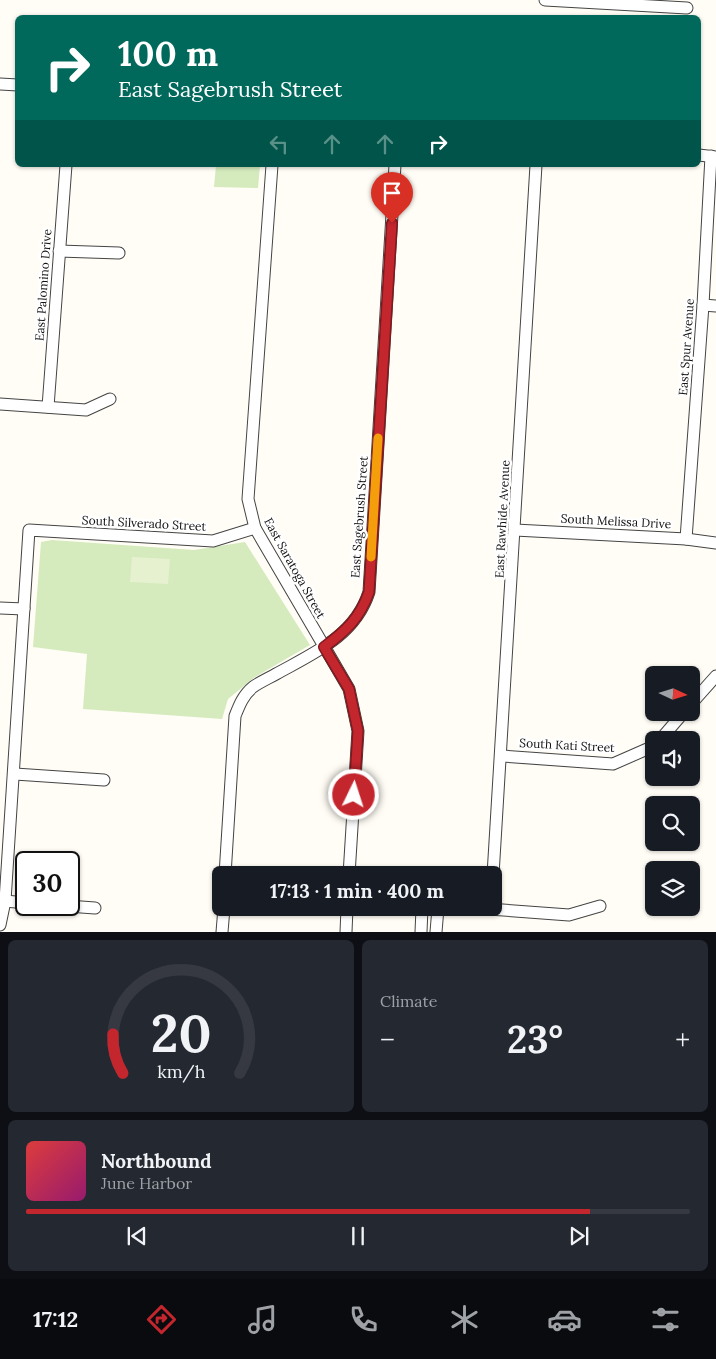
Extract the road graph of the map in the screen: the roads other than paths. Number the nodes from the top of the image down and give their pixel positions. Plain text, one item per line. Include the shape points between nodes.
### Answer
1 (545, 0) edge
2 (687, 8) dead end
3 (0, 84) edge
4 (15, 85) edge
5 (701, 155) edge
6 (714, 156) edge
7 (66, 167) edge
8 (272, 167) edge
9 (395, 167) edge
10 (536, 167) edge
11 (59, 251) junction
12 (119, 253) dead end
13 (703, 305) junction
14 (716, 306) edge
15 (110, 399) dead end
16 (0, 404) edge
17 (48, 407) junction
18 (255, 528) junction
19 (515, 530) junction
20 (686, 539) junction
21 (716, 543) edge
22 (0, 608) edge
23 (24, 609) junction
24 (324, 647) junction
25 (716, 676) edge
26 (700, 694) edge
27 (676, 721) edge
28 (668, 731) edge
29 (645, 750) edge
30 (502, 756) junction
31 (14, 774) junction
32 (104, 780) dead end
33 (227, 866) edge
34 (350, 866) edge
35 (495, 866) edge
36 (5, 901) junction
37 (15, 902) edge
38 (600, 906) dead end
39 (80, 907) edge
40 (96, 908) dead end
41 (502, 909) edge
42 (223, 916) edge
43 (347, 916) edge
44 (422, 916) edge
45 (437, 916) edge
46 (0, 925) edge
47 (222, 932) edge
48 (346, 932) edge
49 (421, 932) edge
50 (436, 932) edge

1 - 2 street
3 - 4 street
5 - 6 street
6 - 13 street, East Spur Avenue
7 - 11 street, East Palomino Drive
8 - 18 street, East Saratoga Street via 248,499
9 - 24 street, East Sagebrush Street via 369,592 363,610 347,630
10 - 19 street, East Rawhide Avenue
11 - 12 street
11 - 17 street, East Palomino Drive
13 - 14 street
13 - 20 street, East Spur Avenue
15 - 17 street via 86,410
16 - 17 street
18 - 23 street, South Silverado Street via 213,541 29,530
18 - 24 street, East Saratoga Street
19 - 20 street, South Melissa Drive
19 - 30 street, East Rawhide Avenue
20 - 21 street, South Melissa Drive
22 - 23 street
23 - 31 street
24 - 33 street via 253,687 242,699 235,716
24 - 34 street via 349,689 358,731
25 - 26 street
27 - 28 street
29 - 30 street, South Kati Street via 613,764
30 - 35 street, East Rawhide Avenue
31 - 32 street
31 - 36 street
36 - 37 street
36 - 46 street
38 - 41 street via 569,915
39 - 40 street
42 - 47 street
43 - 48 street
44 - 49 street
45 - 50 street

